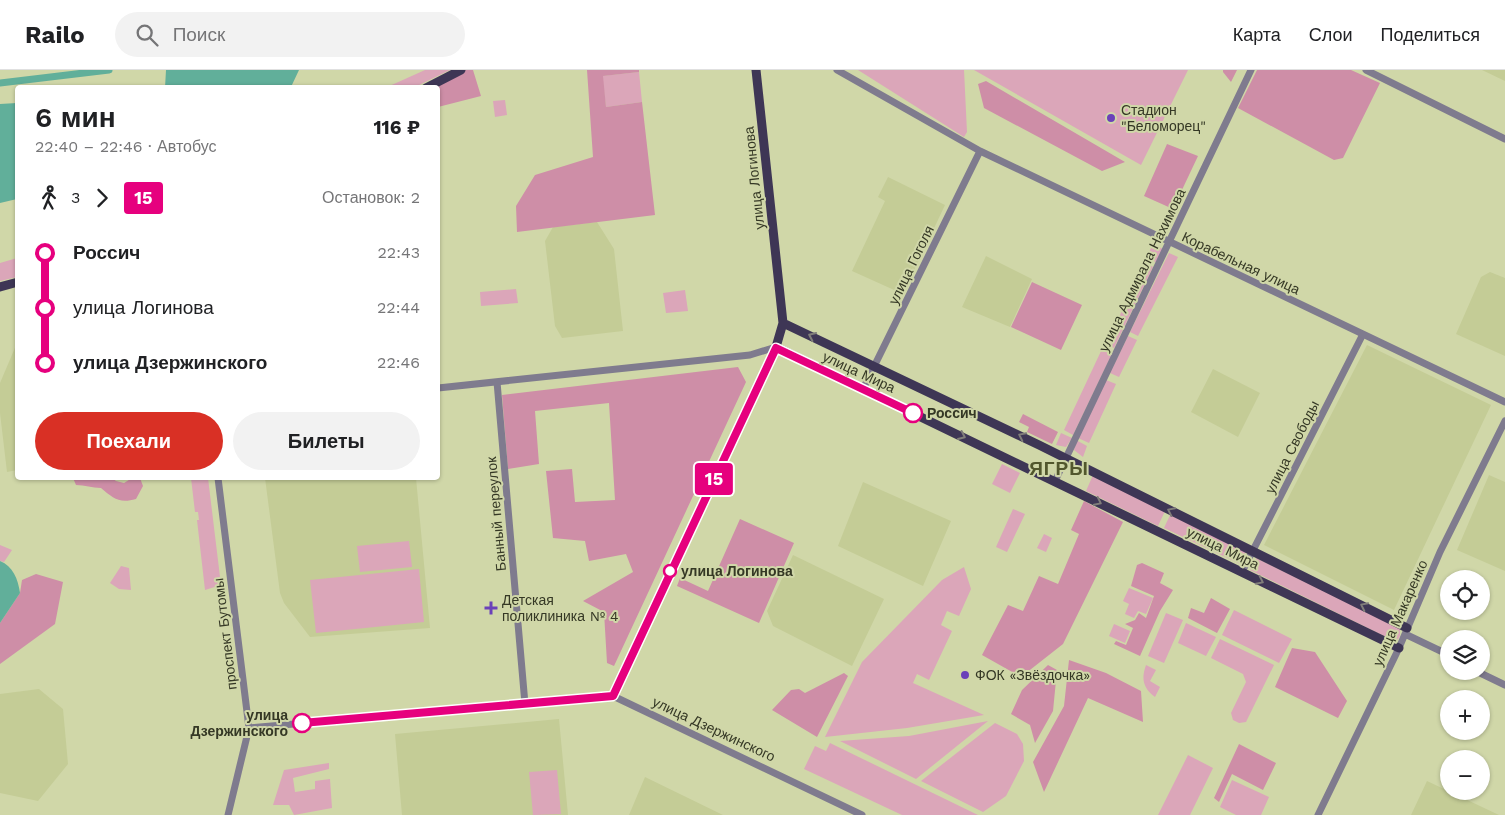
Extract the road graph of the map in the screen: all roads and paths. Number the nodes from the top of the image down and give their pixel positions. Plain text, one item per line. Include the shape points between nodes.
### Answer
1 (461, 70) edge
2 (756, 70) edge
3 (837, 70) edge
4 (1251, 70) edge
5 (1366, 70) edge
6 (432, 85) edge
7 (1505, 139) edge
8 (980, 151) junction
9 (1170, 243) junction
10 (15, 283) edge
11 (0, 287) edge
12 (783, 323) junction
13 (1363, 334) junction
14 (776, 348) junction
15 (875, 366) junction
16 (497, 382) junction
17 (440, 388) edge
18 (863, 389) junction
19 (1505, 402) edge
20 (1505, 421) edge
21 (1065, 459) junction
22 (218, 480) edge
23 (1055, 481) junction
24 (1252, 552) junction
25 (1242, 572) junction
26 (1406, 631) junction
27 (1398, 648) junction
28 (1440, 650) edge
29 (1490, 678) edge
30 (1505, 685) edge
31 (613, 696) junction
32 (525, 704) junction
33 (249, 728) junction
34 (228, 815) edge
35 (862, 815) edge
36 (1318, 815) edge

1 - 6 main road
2 - 12 main road, улица Логинова
3 - 8 street, Корабельная улица
4 - 9 street, улица Адмирала Нахимова
5 - 7 street
8 - 9 street, Корабельная улица
8 - 15 street, улица Гоголя
9 - 13 street, Корабельная улица
9 - 21 street, улица Адмирала Нахимова
10 - 11 main road
12 - 14 main road, улица Логинова
15 -> 12 main road, улица Мира
13 - 19 street, Корабельная улица
13 - 24 street, улица Свободы
14 - 16 street via 750,355
14 - 18 main road, улица Мира
14 - 31 street, улица Логинова
15 - 18 street, улица Гоголя
21 -> 15 main road, улица Мира
16 - 17 street
16 - 32 street, Банный переулок
18 -> 23 main road, улица Мира
20 - 26 street, улица Макаренко via 1440,552
21 - 23 street, улица Адмирала Нахимова
24 -> 21 main road, улица Мира
22 - 33 street, проспект Бутомы
23 -> 25 main road, улица Мира
24 - 25 street, улица Свободы
26 -> 24 main road, улица Мира
25 -> 27 main road, улица Мира
26 - 27 street, улица Макаренко
26 - 28 street, улица Мира
27 - 36 street, улица Макаренко
29 - 30 street
31 - 32 street
31 - 35 street, улица Дзержинского
32 - 33 street
33 - 34 street, проспект Бутомы

